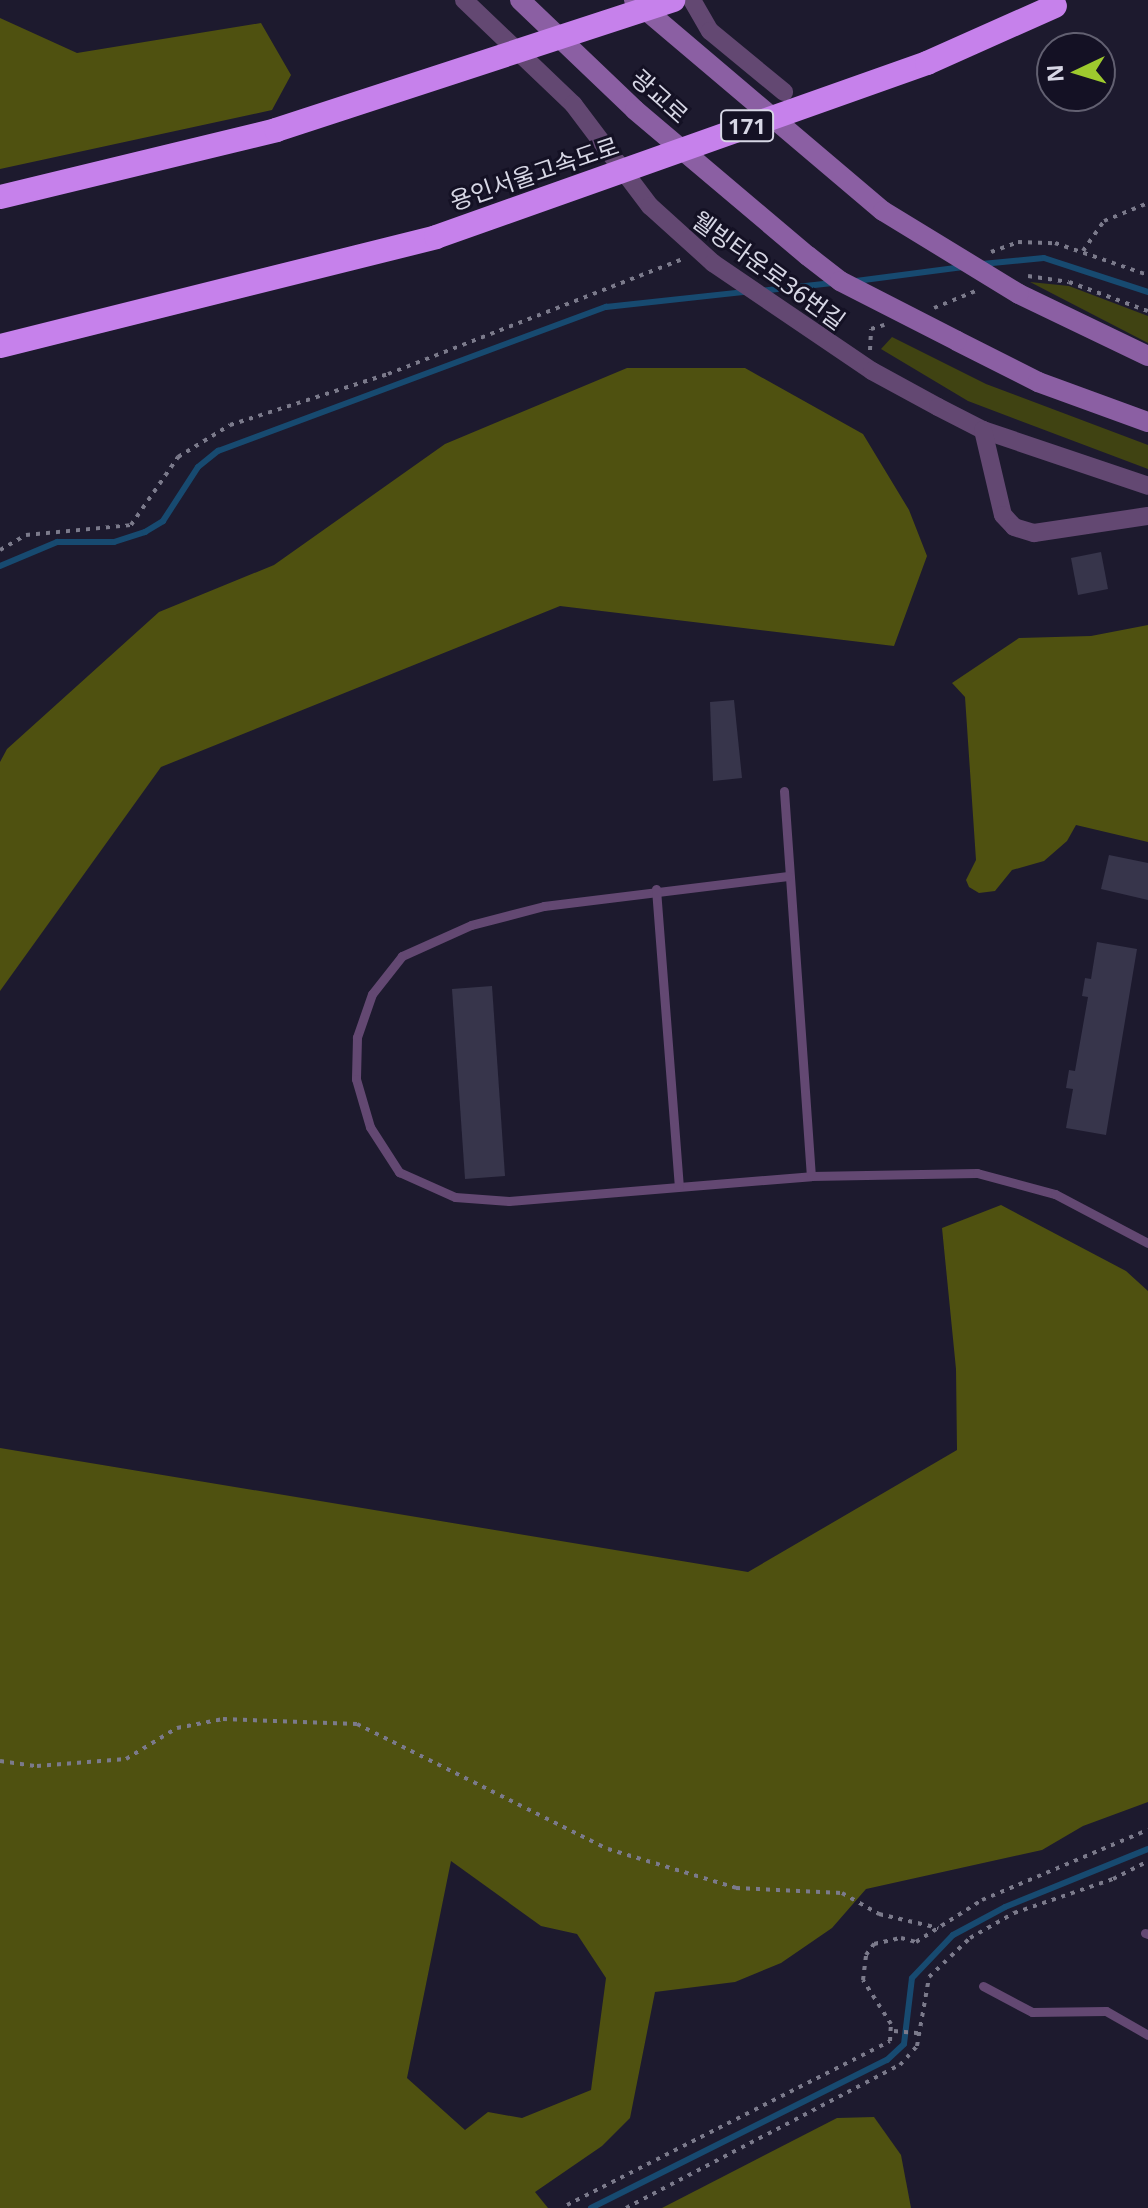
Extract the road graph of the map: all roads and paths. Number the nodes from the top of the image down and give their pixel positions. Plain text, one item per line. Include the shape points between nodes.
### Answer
1 (464, 0) edge
2 (520, 0) edge
3 (634, 0) edge
4 (673, 0) edge
5 (692, 0) edge
6 (1062, 3) edge
7 (784, 92) dead end
8 (0, 197) edge
9 (1148, 203) edge
10 (695, 248) junction
11 (1083, 251) junction
12 (991, 252) dead end
13 (1148, 275) edge
14 (1016, 286) junction
15 (985, 287) dead end
16 (927, 311) dead end
17 (1148, 311) edge
18 (897, 322) dead end
19 (0, 346) edge
20 (1148, 356) edge
21 (872, 371) junction
22 (1148, 422) edge
23 (983, 430) junction
24 (1148, 486) edge
25 (1148, 516) edge
26 (0, 550) edge
27 (784, 791) dead end
28 (788, 876) junction
29 (656, 889) junction
30 (811, 1176) junction
31 (679, 1186) junction
32 (1148, 1243) edge
33 (0, 1761) edge
34 (1148, 1830) edge
35 (1148, 1861) edge
36 (938, 1928) junction
37 (983, 1986) dead end
38 (893, 2031) junction
39 (919, 2033) junction
40 (1148, 2035) edge
41 (567, 2205) dead end
42 (626, 2208) edge

1 - 10 street, 웰빙타운로36번길 via 573,104 650,206
2 - 22 main road, 광교로, bridge via 635,110 808,256 862,293 1038,382
3 - 14 main road, bridge via 883,211
4 - 8 highway, bridge via 276,130
5 - 7 street via 710,31
6 - 19 highway, 용인서울고속도로 / 171, bridge via 927,63 436,237
9 - 11 path via 1104,221
10 - 21 street, 웰빙타운로36번길
10 - 26 path via 664,270 388,374 230,425 178,457 131,525 26,535
11 - 12 path via 1038,240
11 - 13 path
14 - 17 path via 1069,282
14 - 20 main road
15 - 16 path
18 - 21 path via 871,329
21 - 23 street, 웰빙타운로36번길
23 - 24 street, 웰빙타운로36번길
23 - 25 street via 1003,515 1014,527 1034,533
27 - 28 lane
28 - 29 lane
28 - 30 lane
29 - 31 lane
29 - 31 lane via 544,906 471,925 402,956 372,994 357,1037 356,1079 370,1127 399,1172 424,1187 455,1197 509,1201
30 - 31 lane
30 - 32 lane via 939,1171 1018,1181
33 - 36 path via 37,1766 126,1759 177,1728 223,1719 357,1724 608,1849 736,1888 842,1893 879,1914
34 - 36 path via 982,1900
35 - 39 path via 1113,1879 1014,1913 970,1938 929,1977
36 - 38 path via 916,1942 886,1939 866,1955 863,1980
37 - 40 lane via 1032,2012 1106,2011
38 - 39 path
38 - 41 path via 879,2051
39 - 42 path via 910,2056 876,2082

